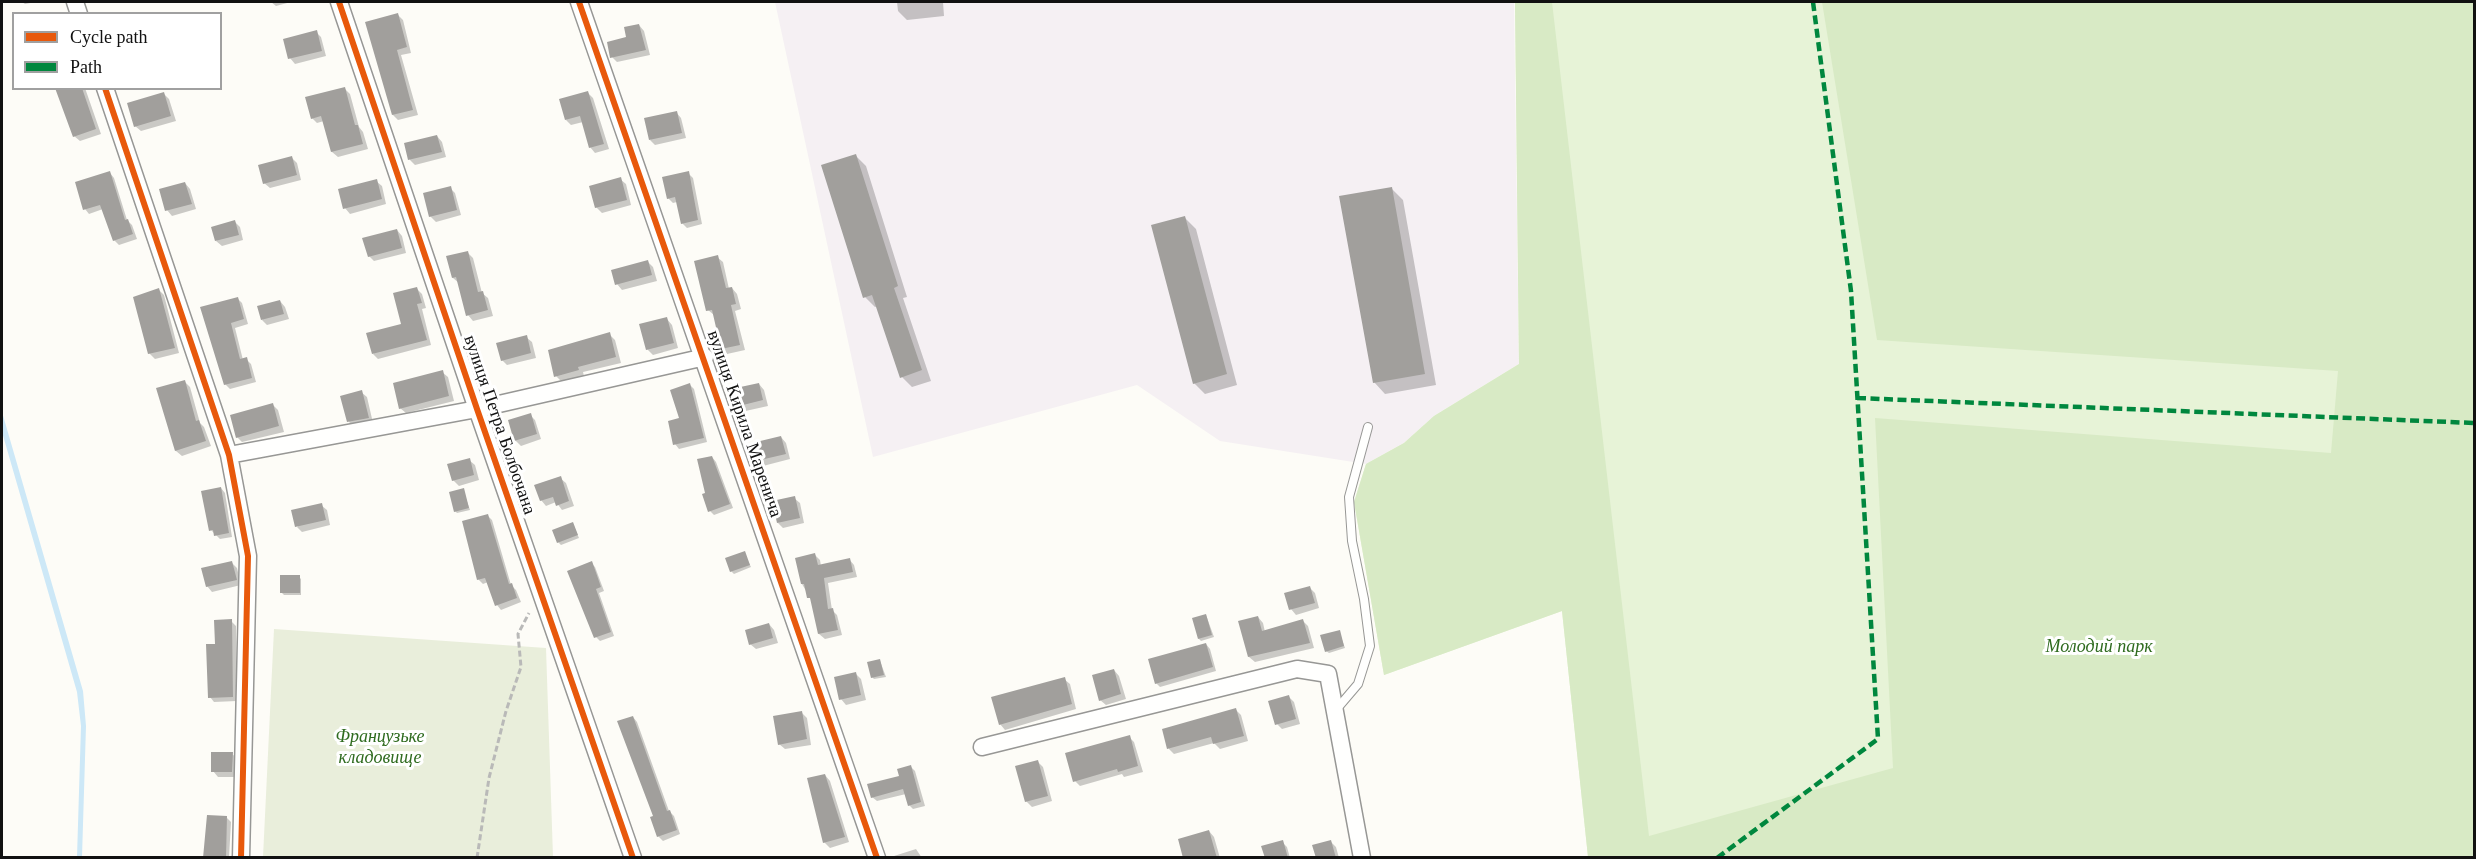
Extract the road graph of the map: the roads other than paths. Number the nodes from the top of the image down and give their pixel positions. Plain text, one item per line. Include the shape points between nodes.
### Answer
1 (339, 2) edge
2 (579, 2) edge
3 (106, 90) edge
4 (705, 357) junction
5 (477, 409) junction
6 (1368, 427) dead end
7 (230, 455) junction
8 (1335, 712) junction
9 (982, 747) dead end
10 (242, 858) edge
11 (633, 858) edge
12 (877, 858) edge
13 (1362, 858) edge

1 - 5 street, вулиця Петра Болбочана
2 - 4 street, вулиця Кирила Маренича
3 - 7 street
4 - 5 street
4 - 12 street, вулиця Кирила Маренича
5 - 7 street
5 - 11 street, вулиця Петра Болбочана
6 - 8 lane via 1349,497 1352,541 1370,646 1358,684
7 - 10 street via 248,556
8 - 9 street via 1328,674 1298,669
8 - 13 street

